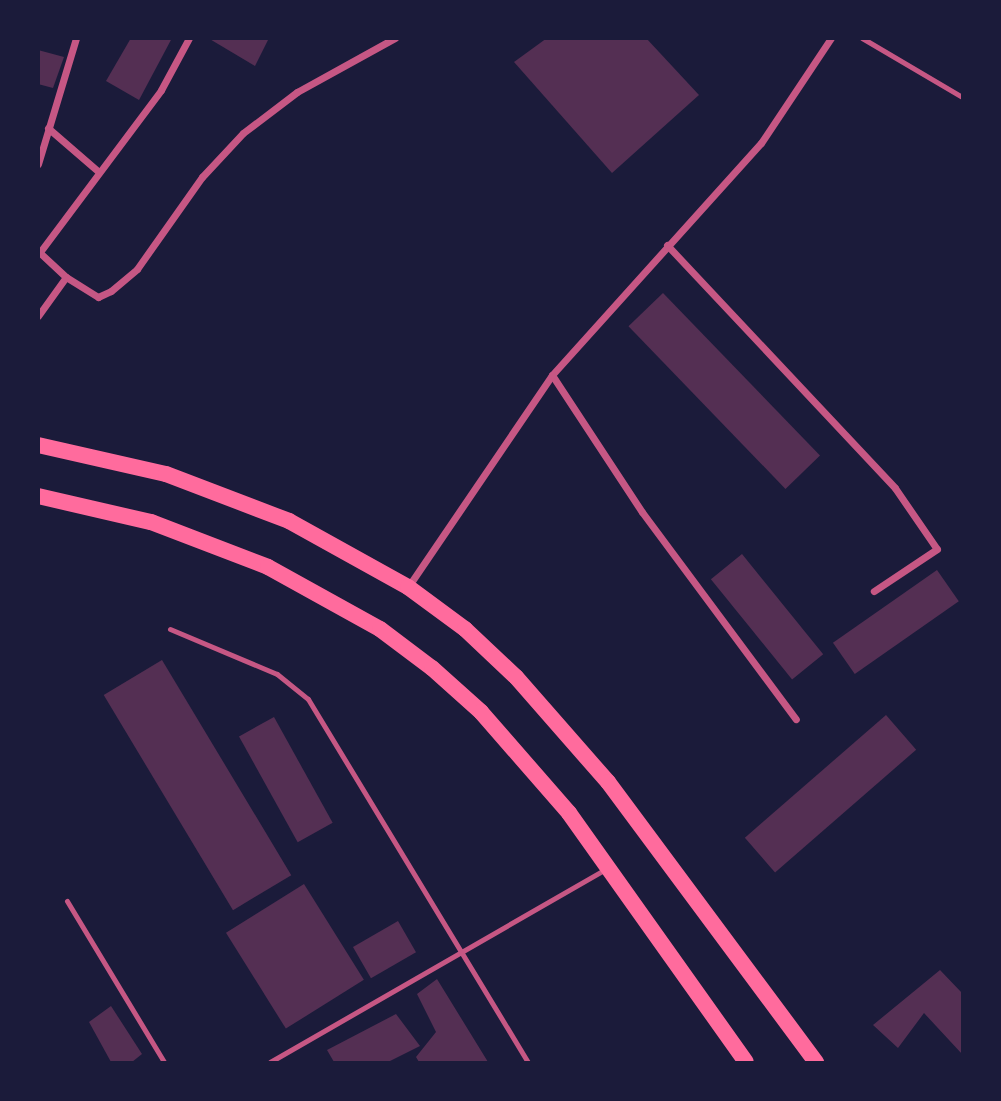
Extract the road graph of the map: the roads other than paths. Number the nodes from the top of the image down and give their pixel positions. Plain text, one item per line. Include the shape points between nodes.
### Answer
1 (76, 38) edge
2 (188, 38) edge
3 (395, 38) edge
4 (831, 38) edge
5 (862, 38) edge
6 (962, 97) edge
7 (48, 128) junction
8 (38, 164) edge
9 (99, 172) junction
10 (667, 245) junction
11 (39, 252) edge
12 (66, 277) junction
13 (38, 316) edge
14 (552, 375) junction
15 (38, 445) edge
16 (38, 496) edge
17 (408, 587) junction
18 (874, 591) dead end
19 (170, 629) dead end
20 (796, 719) dead end
21 (610, 867) junction
22 (67, 901) dead end
23 (459, 953) junction
24 (164, 1062) edge
25 (270, 1062) edge
26 (528, 1062) edge
27 (746, 1062) edge
28 (816, 1062) edge

1 - 7 street
2 - 9 street via 161,90
3 - 12 street via 297,92 243,133 202,177 137,269 111,291 97,297
4 - 10 street via 761,143
5 - 6 lane
7 - 8 street
7 - 9 street
9 - 11 street
10 - 14 street
10 - 18 street via 895,488 937,549
11 - 12 street
12 - 13 street
14 - 17 street
14 - 20 street via 642,512
15 - 17 main road via 153,471 228,496 301,527
16 - 21 main road via 151,522 210,543 268,567 380,629 481,712
17 - 28 main road via 473,637 564,728
19 - 23 lane via 277,674 308,699
21 - 23 lane
21 - 27 main road
22 - 24 lane
23 - 25 lane
23 - 26 lane

